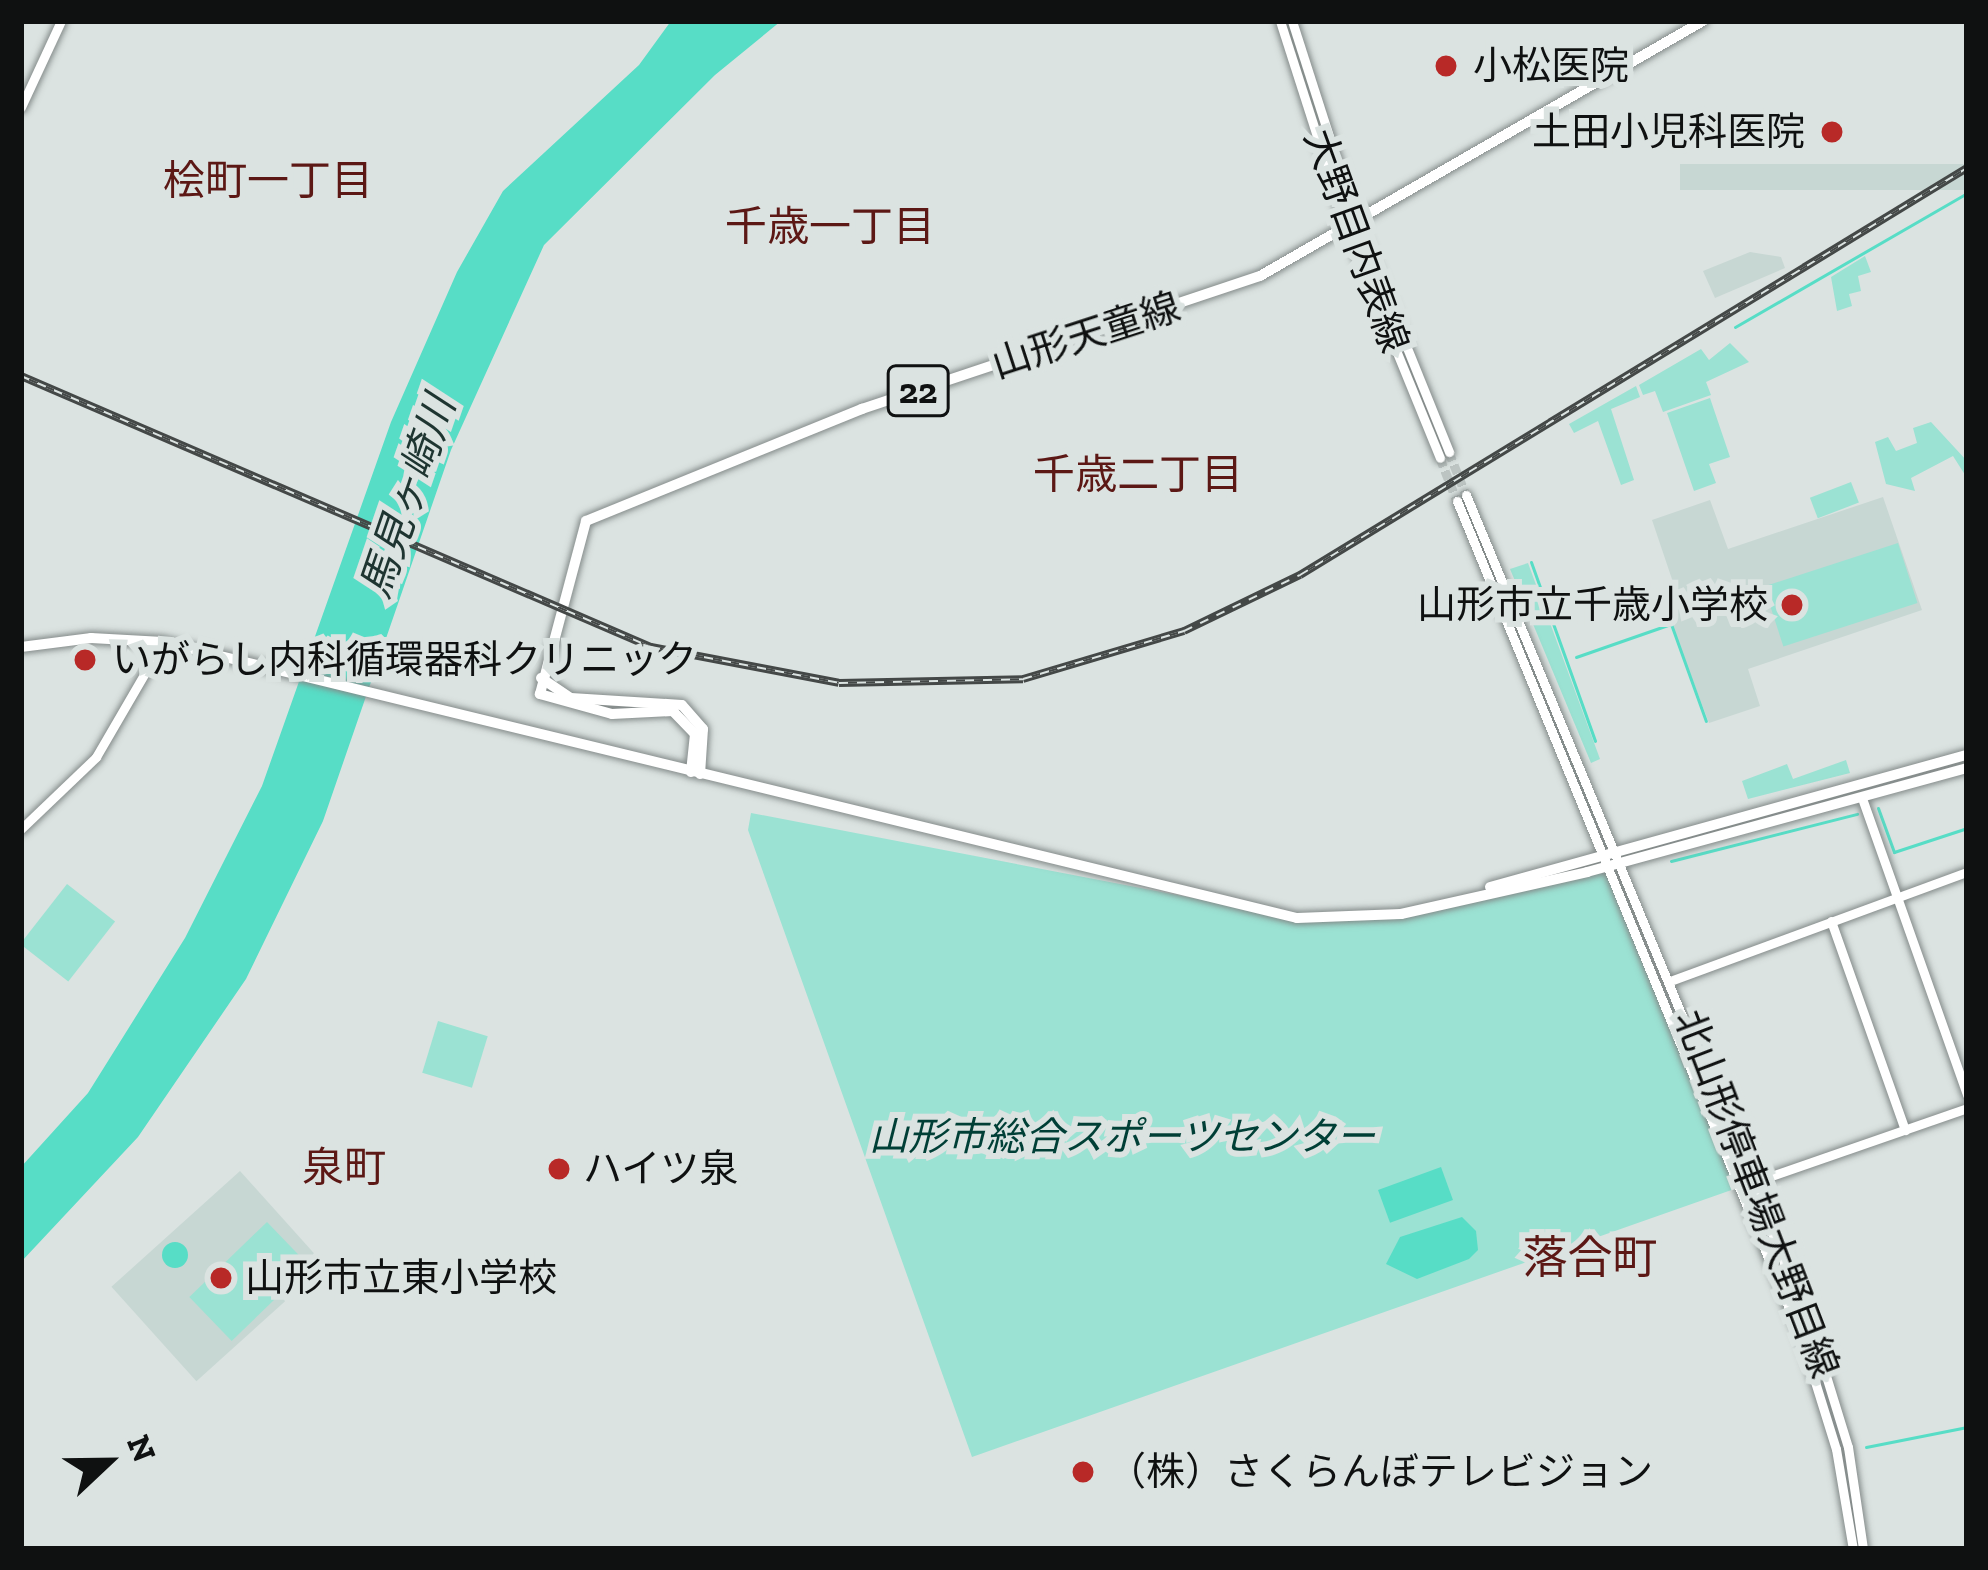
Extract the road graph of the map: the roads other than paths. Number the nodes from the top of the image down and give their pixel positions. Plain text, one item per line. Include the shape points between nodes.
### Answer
1 (61, 21) edge
2 (1280, 21) edge
3 (1292, 21) edge
4 (1703, 21) edge
5 (21, 107) edge
6 (1352, 227) junction
7 (1445, 455) tunnel mouth
8 (1462, 498) tunnel mouth
9 (163, 642) junction
10 (21, 647) edge
11 (1967, 755) edge
12 (1967, 768) edge
13 (695, 773) junction
14 (1863, 801) junction
15 (21, 829) edge
16 (1612, 849) junction
17 (1618, 864) junction
18 (1967, 872) edge
19 (1898, 896) junction
20 (1436, 905) junction
21 (1831, 921) junction
22 (1672, 980) junction
23 (1967, 1095) edge
24 (1967, 1108) edge
25 (1905, 1130) junction
26 (1751, 1183) junction
27 (1853, 1549) edge
28 (1863, 1549) edge

1 - 5 main road
2 - 6 main road, 大野目内表線
3 - 6 main road, 大野目内表線
4 - 6 main road, 山形天童線 / 22
6 - 7 main road, 大野目内表線
6 - 13 main road, 山形天童線 / 22 via 1229,289 862,409 594,516 578,540 540,694 681,715 695,734
8 - 16 main road
9 - 10 main road via 91,638
9 - 13 main road
9 - 15 main road via 96,757
11 - 16 main road
12 - 14 main road
13 - 20 main road via 1253,913 1341,919
14 - 17 main road
14 - 19 main road
16 - 17 main road, 北山形停車場大野目線
16 - 20 main road
17 - 20 main road
17 - 22 main road, 北山形停車場大野目線
17 - 27 main road, 北山形停車場大野目線 via 1823,1398
18 - 19 main road
19 - 21 main road
19 - 23 main road
21 - 22 main road
21 - 25 main road
22 - 26 main road, 北山形停車場大野目線
24 - 25 main road
25 - 26 main road
26 - 28 main road, 北山形停車場大野目線 via 1835,1397

